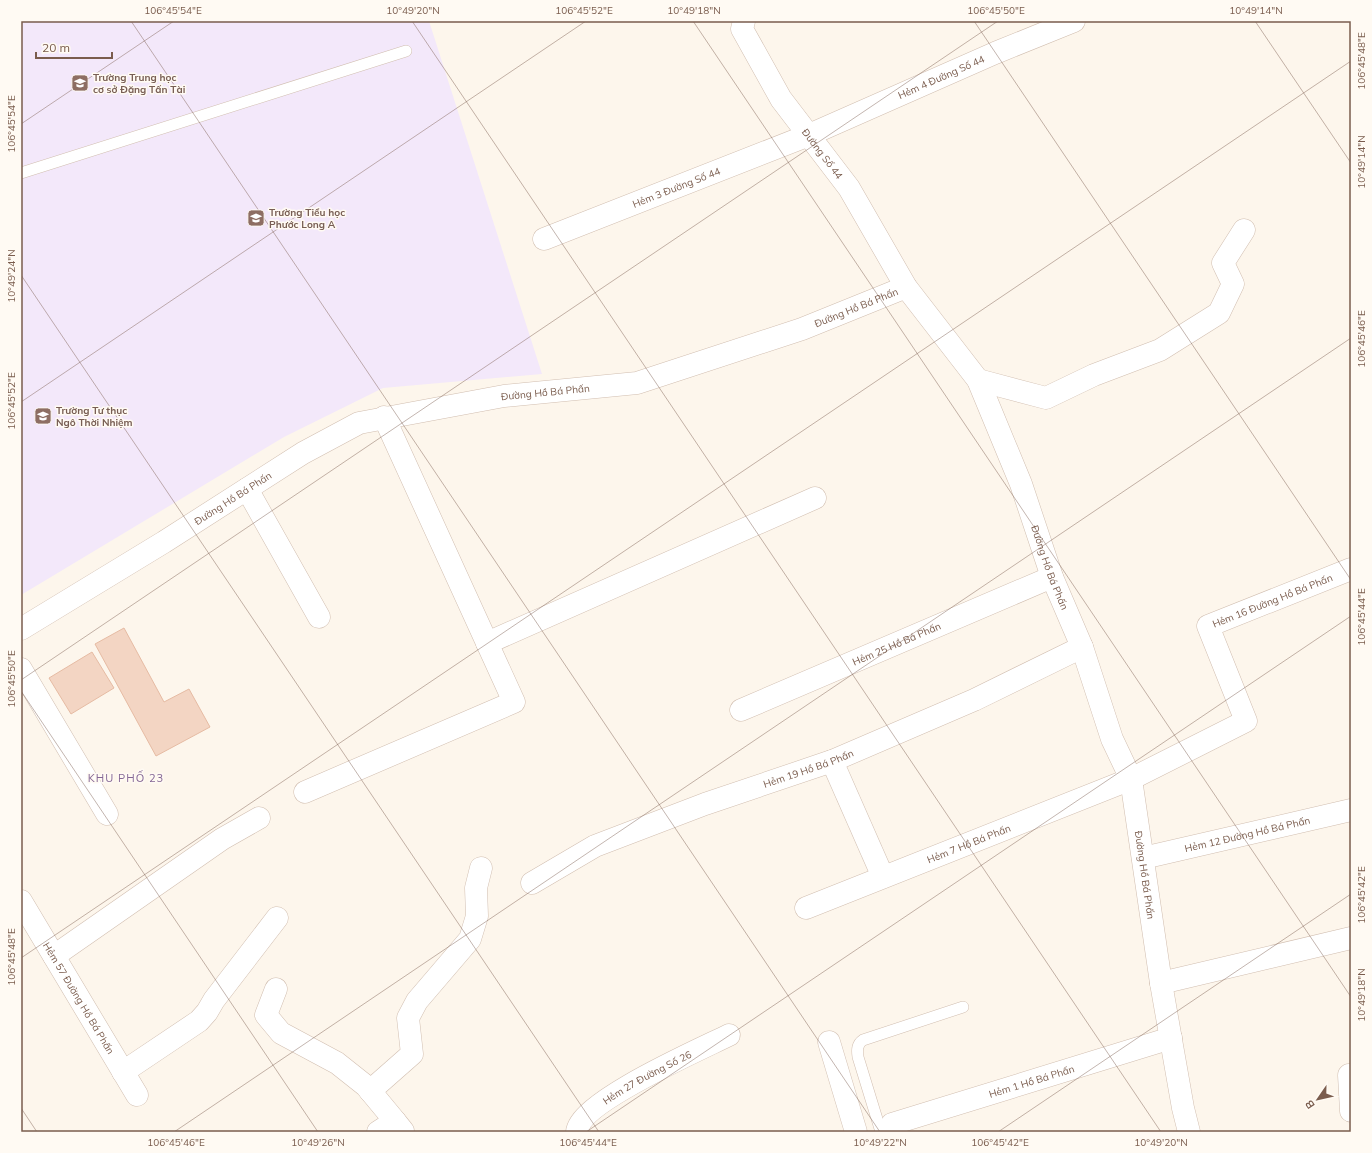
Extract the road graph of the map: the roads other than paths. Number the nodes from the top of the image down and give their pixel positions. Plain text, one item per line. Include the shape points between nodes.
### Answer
1 (744, 21) edge
2 (1074, 21) edge
3 (406, 51) dead end
4 (809, 135) junction
5 (21, 173) edge
6 (1244, 230) dead end
7 (544, 239) dead end
8 (906, 287) junction
9 (978, 380) junction
10 (384, 417) junction
11 (247, 489) junction
12 (815, 498) dead end
13 (1351, 570) edge
14 (1052, 577) junction
15 (319, 617) dead end
16 (21, 629) edge
17 (487, 643) junction
18 (1082, 647) junction
19 (21, 669) edge
20 (741, 710) dead end
21 (832, 761) junction
22 (1132, 779) junction
23 (305, 792) dead end
24 (1351, 810) edge
25 (107, 814) dead end
26 (259, 818) dead end
27 (1143, 858) junction
28 (481, 868) dead end
29 (883, 878) junction
30 (532, 883) dead end
31 (21, 901) edge
32 (806, 908) dead end
33 (276, 918) dead end
34 (1351, 938) edge
35 (54, 956) junction
36 (1161, 983) junction
37 (276, 989) dead end
38 (963, 1007) dead end
39 (729, 1035) dead end
40 (1171, 1038) junction
41 (829, 1042) dead end
42 (123, 1072) junction
43 (1349, 1075) dead end
44 (370, 1091) junction
45 (137, 1095) dead end
46 (1351, 1111) edge
47 (392, 1128) edge
48 (886, 1128) edge
49 (577, 1132) edge
50 (856, 1132) edge
51 (1189, 1132) edge

1 - 4 street, Đường Số 44 via 742,28 778,92
2 - 4 street, Hẻm 4 Đường Số 44
3 - 5 lane
4 - 7 street, Hẻm 3 Đường Số 44
4 - 8 street, Đường Số 44 via 849,188
6 - 9 street via 1223,263 1233,284 1219,313 1160,350 1046,398
8 - 9 street, Đường Hồ Bá Phấn
8 - 10 street, Đường Hồ Bá Phấn via 802,329 638,383 504,396
9 - 14 street, Đường Hồ Bá Phấn via 1020,484
10 - 11 street, Đường Hồ Bá Phấn via 359,423 303,453
10 - 17 street
11 - 15 street
11 - 16 street, Đường Hồ Bá Phấn
12 - 17 street
13 - 22 street, Hẻm 16 Đường Hồ Bá Phấn via 1208,626 1246,721
14 - 18 street, Đường Hồ Bá Phấn
14 - 20 street, Hẻm 25 Hồ Bá Phấn
17 - 23 street via 514,702
18 - 21 street, Hẻm 19 Hồ Bá Phấn via 974,700
18 - 22 street, Đường Hồ Bá Phấn via 1112,739
19 - 25 street
21 - 29 street
21 - 30 street, Hẻm 19 Hồ Bá Phấn via 705,804 595,846
22 - 27 street, Đường Hồ Bá Phấn
22 - 29 street, Hẻm 7 Hồ Bá Phấn
24 - 27 street, Hẻm 12 Đường Hồ Bá Phấn
26 - 35 street via 222,839
27 - 36 street, Đường Hồ Bá Phấn
28 - 44 street via 476,888 477,916 470,939 416,1001 408,1018 412,1054
29 - 32 street, Hẻm 7 Hồ Bá Phấn
31 - 35 street, Hẻm 57 Đường Hồ Bá Phấn
33 - 42 street via 198,1021
34 - 36 street
35 - 42 street, Hẻm 57 Đường Hồ Bá Phấn
36 - 40 street, Đường Hồ Bá Phấn
37 - 44 street via 266,1015 281,1034 337,1063
38 - 48 lane via 863,1040 859,1044 858,1057
39 - 49 street, Hẻm 27 Đường Số 26 via 643,1078 608,1099 588,1114 579,1124
40 - 48 street, Hẻm 1 Hồ Bá Phấn
40 - 51 street, Đường Hồ Bá Phấn
41 - 50 street
42 - 45 street, Hẻm 57 Đường Hồ Bá Phấn
43 - 46 street
44 - 47 street

